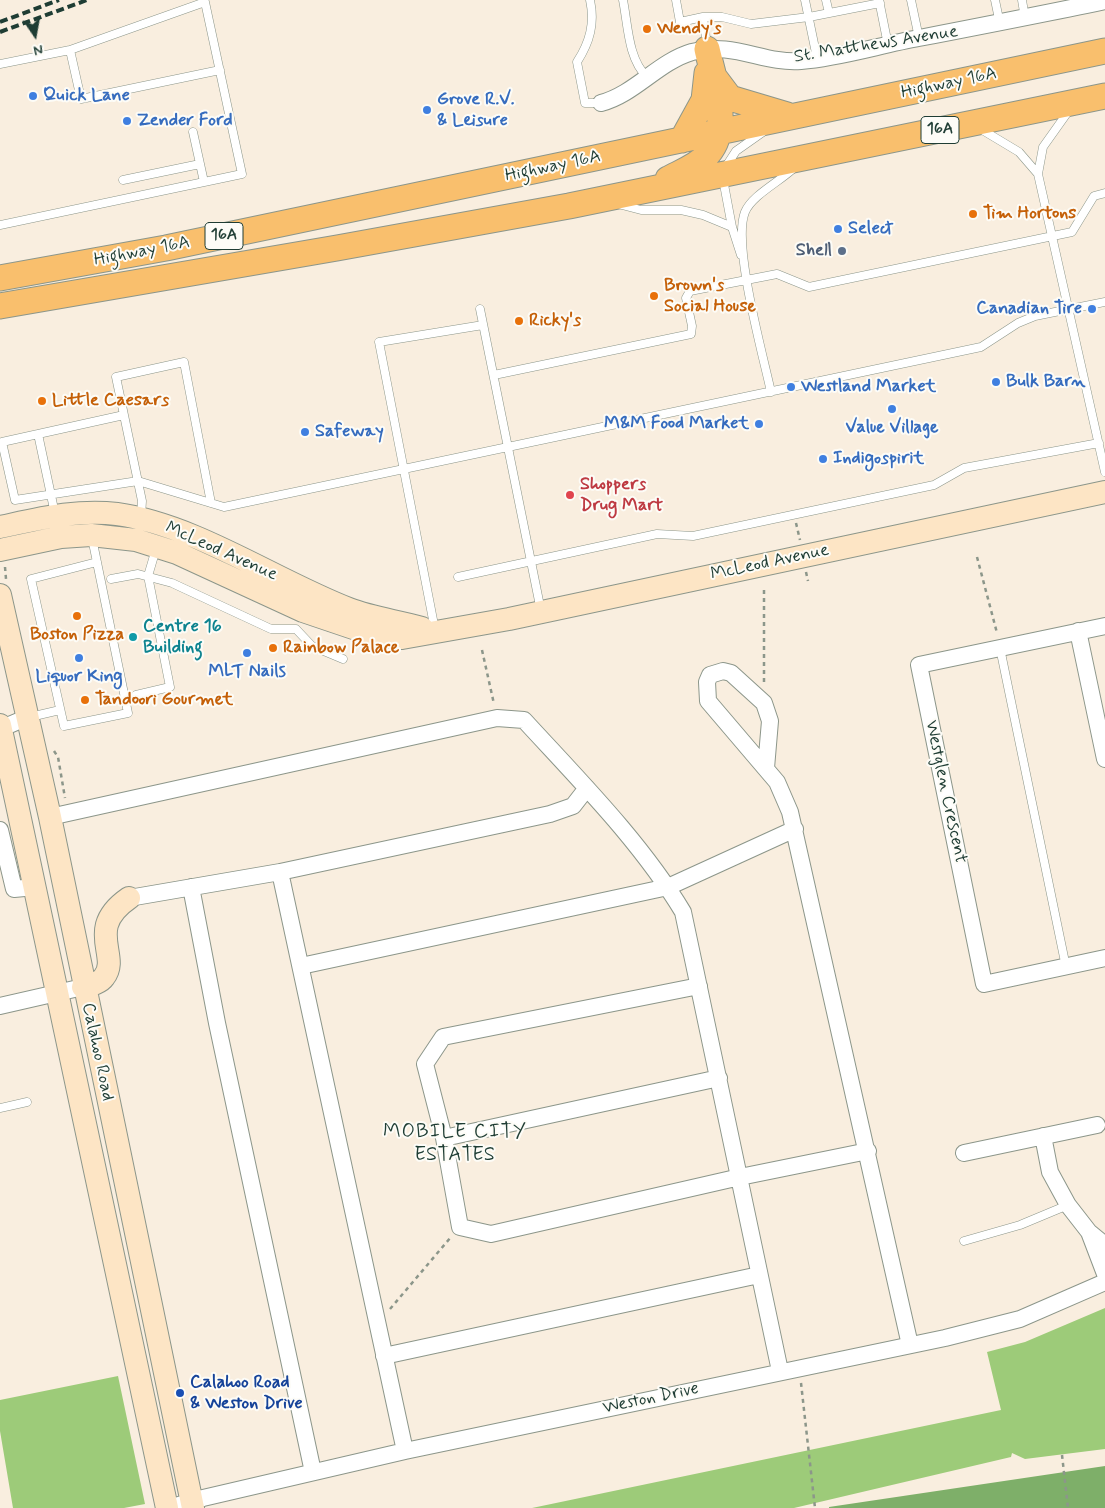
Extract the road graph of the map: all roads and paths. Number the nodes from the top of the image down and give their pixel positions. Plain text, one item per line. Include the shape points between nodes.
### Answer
1 (590, 0) edge
2 (623, 0) edge
3 (676, 0) edge
4 (805, 0) edge
5 (826, 0) edge
6 (911, 0) edge
7 (995, 0) edge
8 (1022, 0) edge
9 (1105, 1) edge
10 (880, 2) edge
11 (829, 13) junction
12 (703, 17) junction
13 (809, 17) junction
14 (1025, 18) junction
15 (1000, 24) junction
16 (919, 38) junction
17 (888, 44) junction
18 (707, 49) junction
19 (70, 50) junction
20 (1105, 51) edge
21 (818, 58) junction
22 (0, 64) edge
23 (220, 70) junction
24 (713, 74) junction
25 (647, 78) junction
26 (1105, 96) edge
27 (1075, 102) junction
28 (600, 103) joint
29 (792, 117) junction
30 (971, 124) junction
31 (193, 132) dead end
32 (720, 132) junction
33 (682, 140) junction
34 (804, 159) junction
35 (200, 164) junction
36 (1038, 174) junction
37 (722, 176) junction
38 (123, 180) dead end
39 (204, 182) junction
40 (644, 191) junction
41 (1105, 193) edge
42 (602, 200) junction
43 (0, 224) edge
44 (732, 227) junction
45 (1052, 236) junction
46 (743, 260) junction
47 (0, 278) edge
48 (747, 280) junction
49 (1105, 302) edge
50 (0, 306) edge
51 (480, 309) dead end
52 (1069, 310) junction
53 (483, 325) junction
54 (494, 375) junction
55 (771, 392) junction
56 (124, 415) junction
57 (38, 434) junction
58 (1099, 443) junction
59 (509, 446) junction
60 (404, 469) junction
61 (1105, 472) edge
62 (138, 482) junction
63 (1105, 492) edge
64 (50, 494) junction
65 (211, 503) junction
66 (55, 516) junction
67 (0, 527) edge
68 (150, 533) junction
69 (91, 535) junction
70 (0, 550) edge
71 (977, 557) dead end
72 (97, 562) junction
73 (532, 562) junction
74 (148, 576) junction
75 (458, 577) dead end
76 (111, 578) dead end
77 (764, 590) dead end
78 (0, 595) edge
79 (305, 607) junction
80 (541, 612) junction
81 (1105, 626) edge
82 (1078, 631) junction
83 (435, 632) junction
84 (1000, 648) junction
85 (482, 650) dead end
86 (343, 658) dead end
87 (136, 695) dead end
88 (764, 703) junction
89 (60, 710) junction
90 (28, 717) junction
91 (497, 718) junction
92 (0, 727) edge
93 (1105, 759) edge
94 (766, 768) junction
95 (587, 788) junction
96 (50, 817) junction
97 (795, 828) junction
98 (0, 830) edge
99 (280, 872) junction
100 (668, 886) junction
101 (35, 887) junction
102 (191, 887) junction
103 (129, 898) joint
104 (1105, 958) edge
105 (301, 966) junction
106 (1066, 967) junction
107 (83, 986) junction
108 (699, 986) junction
109 (58, 993) junction
110 (0, 1006) edge
111 (719, 1078) junction
112 (27, 1102) dead end
113 (0, 1108) edge
114 (1097, 1125) dead end
115 (1042, 1136) junction
116 (444, 1138) junction
117 (868, 1151) junction
118 (964, 1153) dead end
119 (740, 1177) junction
120 (114, 1198) junction
121 (1068, 1205) junction
122 (460, 1227) junction
123 (1088, 1232) junction
124 (964, 1241) dead end
125 (1105, 1245) edge
126 (1105, 1274) edge
127 (759, 1275) junction
128 (1105, 1282) edge
129 (378, 1324) junction
130 (910, 1345) junction
131 (384, 1356) junction
132 (799, 1367) junction
133 (780, 1371) junction
134 (405, 1451) junction
135 (1062, 1455) dead end
136 (313, 1472) junction
137 (192, 1505) edge
138 (168, 1508) edge
139 (815, 1508) edge
140 (1068, 1508) edge

1 - 28 lane via 593,14 588,45 577,62 584,103
2 - 25 lane via 634,58
3 - 12 lane via 680,22
4 - 13 lane
5 - 11 lane
6 - 16 lane
7 - 15 lane
8 - 14 lane
9 - 14 street, St. Matthews Avenue
10 - 11 lane
10 - 17 lane
11 - 13 lane
12 - 13 lane via 722,17 751,24
12 - 18 lane
13 - 21 lane
14 - 15 street, St. Matthews Avenue
15 - 16 street, St. Matthews Avenue
16 - 17 street, St. Matthews Avenue
17 - 21 street, St. Matthews Avenue
18 - 21 street, St. Matthews Avenue via 732,49 799,61
18 - 24 main road
18 - 25 street, St. Matthews Avenue via 690,53
18 - 33 main road via 704,100
19 - 22 lane
19 - 23 lane via 81,99
19 - 23 lane via 205,2
20 - 29 main road, Highway 16A / 16A
23 - 39 lane via 242,174
24 - 29 main road via 730,98
24 - 32 main road via 719,102
25 - 28 street, St. Matthews Avenue via 617,99
26 - 27 main road, Highway 16A / 16A
27 - 30 main road, Highway 16A / 16A
27 - 36 lane via 1043,147
29 - 32 main road, Highway 16A / 16A
29 - 37 lane via 736,151
30 - 34 main road, Highway 16A / 16A
30 - 36 lane via 1020,152
31 - 35 lane
32 - 33 main road, Highway 16A / 16A
32 - 40 main road via 708,155
33 - 47 main road, Highway 16A / 16A via 166,248
34 - 37 main road, Highway 16A / 16A
34 - 46 lane via 781,181 755,198 745,212
35 - 38 lane
35 - 39 lane
36 - 45 lane
37 - 40 main road, Highway 16A / 16A
37 - 44 lane
39 - 43 lane
40 - 42 main road, Highway 16A / 16A
41 - 45 lane via 1094,196 1072,232
42 - 44 lane via 641,210 681,210
42 - 50 main road, Highway 16A / 16A
44 - 46 lane
45 - 48 lane via 809,287 777,274
45 - 52 lane
46 - 48 lane
48 - 54 lane via 690,291 686,298 691,334 684,337
48 - 55 lane
49 - 52 lane
51 - 53 lane
52 - 55 lane via 1035,316 1018,323 980,347
52 - 58 lane
53 - 54 lane
53 - 60 lane via 379,342
54 - 59 lane
55 - 59 lane
56 - 57 lane
56 - 62 lane
56 - 65 lane via 116,377 184,362
57 - 64 lane
57 - 64 lane via 2,442 15,500
58 - 61 lane
58 - 73 lane via 964,468 934,485 693,536 657,534
59 - 60 lane
59 - 73 lane
60 - 65 lane via 224,507
60 - 83 lane
62 - 64 lane
62 - 65 lane
62 - 68 lane
63 - 80 main road, McLeod Avenue
64 - 66 lane
66 - 67 main road, McLeod Avenue
66 - 68 main road, McLeod Avenue via 116,514
68 - 69 main road, McLeod Avenue
68 - 74 lane
68 - 79 main road, McLeod Avenue
69 - 70 main road, McLeod Avenue via 61,537
69 - 72 lane
71 - 84 path
72 - 89 lane via 31,579
72 - 89 lane via 128,713 64,726
73 - 75 lane
73 - 80 lane
74 - 76 lane via 138,574
74 - 79 lane via 172,582 270,630
74 - 87 lane via 170,687
77 - 88 path
78 - 90 main road, Calahoo Road
79 - 83 main road, McLeod Avenue via 371,634 402,638
79 - 86 lane via 312,646
80 - 83 main road, McLeod Avenue
81 - 82 street, Westglen Crescent
82 - 84 street, Westglen Crescent
82 - 93 street
84 - 106 lane
84 - 106 street, Westglen Crescent via 918,665 984,984
85 - 91 path
88 - 94 street via 770,720
88 - 94 street via 731,672 710,675 708,702
89 - 90 lane
90 - 92 street
90 - 96 main road, Calahoo Road
91 - 95 street via 524,720
91 - 96 street
92 - 101 main road, Calahoo Road
94 - 97 street via 784,796
95 - 99 street via 573,806 550,814
95 - 100 street
96 - 107 main road, Calahoo Road
97 - 100 street
97 - 117 street
98 - 101 street via 14,890
99 - 102 street
99 - 105 street
100 - 105 street
100 - 108 street via 683,912
101 - 109 main road, Calahoo Road
102 - 103 street
102 - 136 street
103 - 107 main road via 108,918 106,976
104 - 106 street, Westglen Crescent
105 - 129 street
107 - 109 street
107 - 120 main road, Calahoo Road
108 - 111 street
108 - 116 street via 443,1037 425,1064
109 - 110 street
109 - 120 main road, Calahoo Road
111 - 116 street
111 - 119 street
112 - 113 lane
114 - 115 street
115 - 118 street
115 - 121 street via 1050,1172
116 - 122 street
117 - 119 street
117 - 130 street
119 - 122 street via 491,1234
119 - 127 street
120 - 137 main road, Calahoo Road
120 - 138 main road, Calahoo Road
121 - 123 street
121 - 124 lane via 1020,1225
122 - 129 path
123 - 125 street
123 - 126 street
127 - 131 street
127 - 133 street
128 - 130 street, Weston Drive via 1020,1319
129 - 131 street
130 - 132 street, Weston Drive
131 - 134 street
132 - 133 street, Weston Drive
132 - 139 path
133 - 134 street, Weston Drive
134 - 136 street, Weston Drive
135 - 140 path
136 - 137 street, Weston Drive
137 - 138 street, Weston Drive

